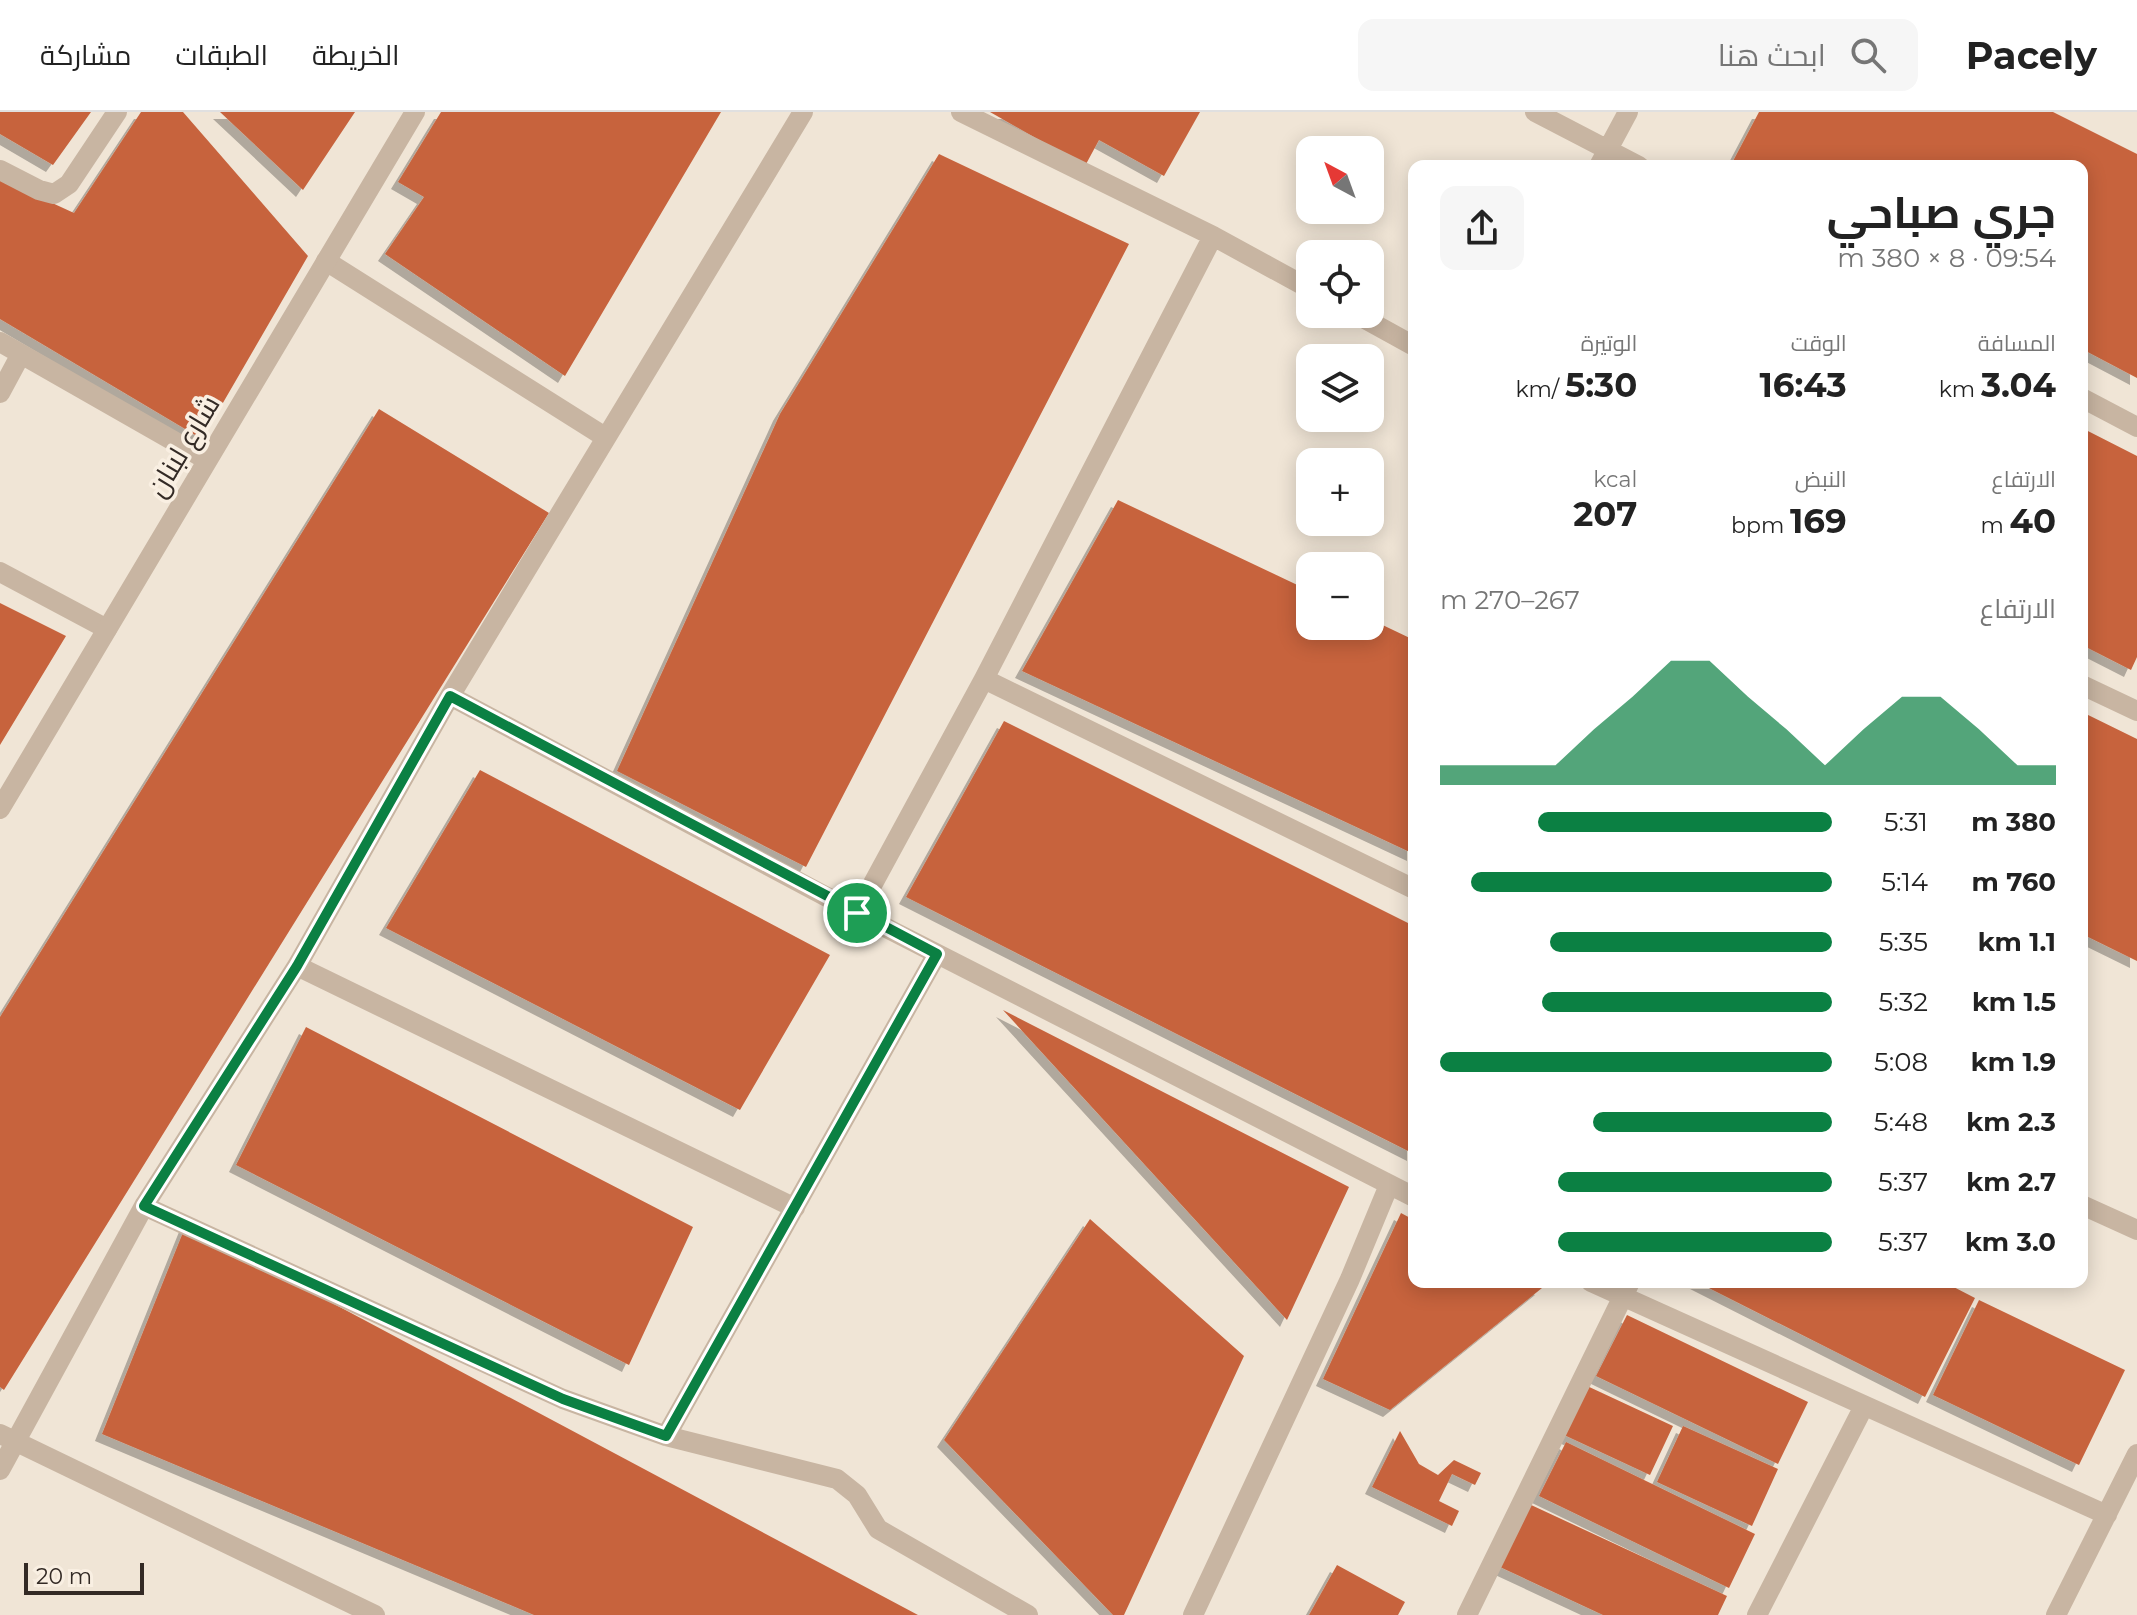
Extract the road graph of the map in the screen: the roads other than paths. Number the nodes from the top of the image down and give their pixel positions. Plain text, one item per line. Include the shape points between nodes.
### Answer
1 (117, 112) edge
2 (415, 112) edge
3 (803, 112) edge
4 (961, 112) edge
5 (1535, 112) edge
6 (1628, 112) edge
7 (1604, 158) edge
8 (0, 170) edge
9 (1213, 236) junction
10 (326, 261) junction
11 (1296, 281) edge
12 (1381, 328) edge
13 (0, 342) edge
14 (1408, 343) edge
15 (21, 354) junction
16 (0, 393) edge
17 (2088, 401) edge
18 (2137, 427) edge
19 (605, 437) junction
20 (207, 460) junction
21 (0, 572) edge
22 (107, 629) junction
23 (984, 679) junction
24 (2088, 688) edge
25 (450, 696) junction
26 (2137, 711) edge
27 (2, 802) edge
28 (1408, 886) edge
29 (857, 913) junction
30 (937, 954) junction
31 (297, 966) junction
32 (1389, 1185) junction
33 (1408, 1194) edge
34 (144, 1206) junction
35 (795, 1208) junction
36 (2088, 1208) edge
37 (2137, 1230) edge
38 (1626, 1290) edge
39 (1864, 1406) junction
40 (666, 1436) junction
41 (7, 1438) edge
42 (2137, 1454) edge
43 (0, 1470) edge
44 (2107, 1515) junction
45 (375, 1615) edge
46 (1028, 1615) edge
47 (1193, 1615) edge
48 (1467, 1615) edge
49 (1757, 1615) edge
50 (2056, 1615) edge

1 - 8 street via 69,184 54,194
2 - 10 street, شارع لبنان
3 - 19 street
4 - 9 street
5 - 7 street
6 - 7 street
9 - 11 street
9 - 23 street
10 - 19 street
10 - 20 street, شارع لبنان
12 - 14 street
13 - 15 street
15 - 16 street
15 - 20 street
17 - 18 street
19 - 25 street
20 - 22 street, شارع لبنان
21 - 22 street
22 - 27 street, شارع لبنان
23 - 28 street
23 - 29 street
24 - 26 street
25 - 29 street
25 - 31 street
29 - 30 street
30 - 32 street
30 - 35 street
31 - 34 street
31 - 35 street
32 - 33 street
32 - 47 street
34 - 40 street via 563,1399
34 - 41 street
35 - 40 street
36 - 37 street
38 - 39 street
38 - 48 street
39 - 44 street
39 - 49 street
40 - 46 street via 837,1479 857,1495 878,1529
41 - 43 street
41 - 45 street
42 - 44 street
44 - 50 street

